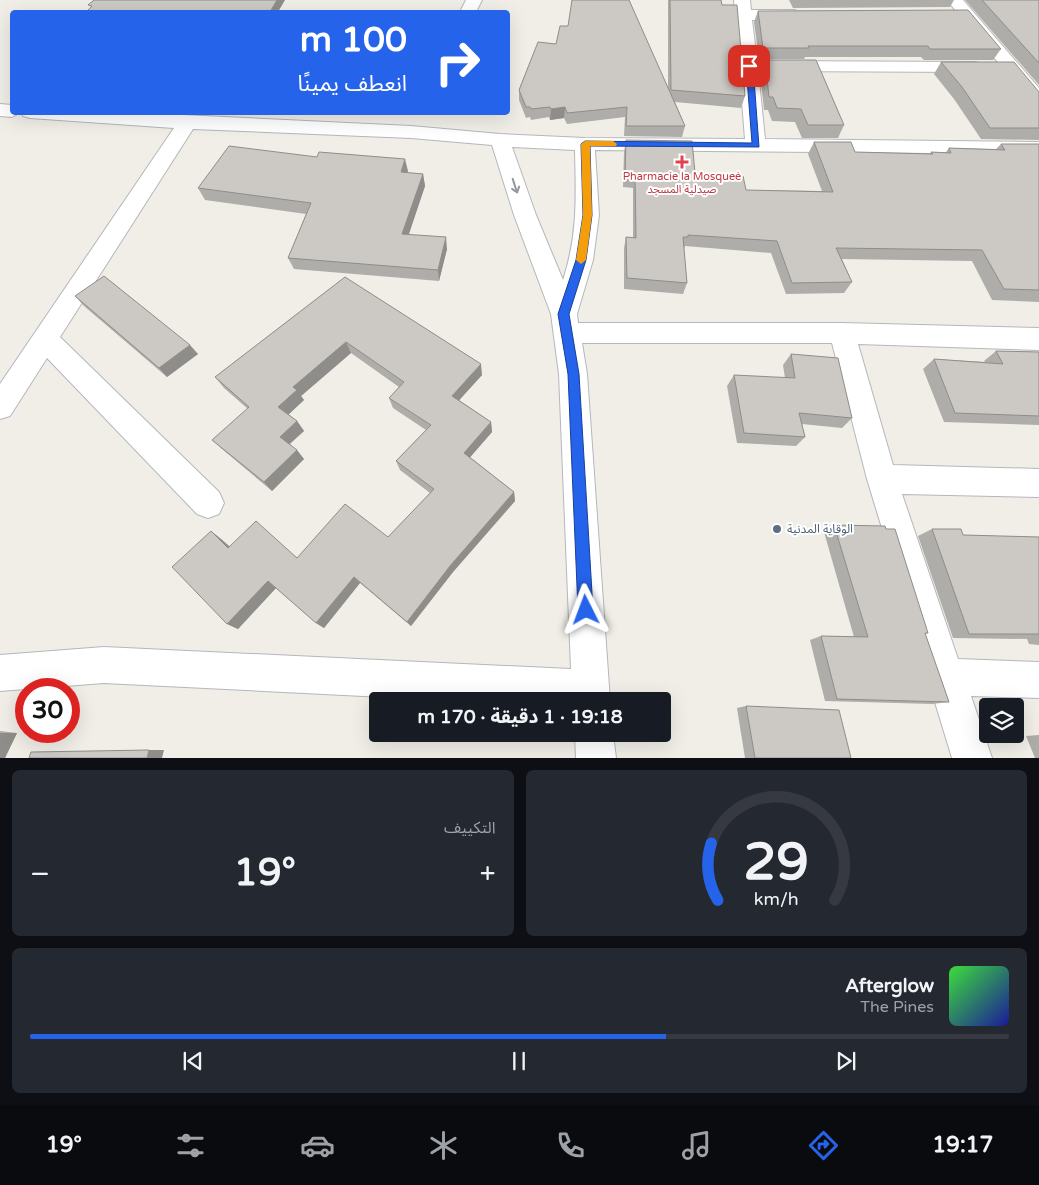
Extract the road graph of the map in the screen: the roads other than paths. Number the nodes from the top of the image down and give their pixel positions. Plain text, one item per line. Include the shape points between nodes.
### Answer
1 (743, 7) edge
2 (951, 7) edge
3 (812, 14) edge
4 (749, 66) junction
5 (1011, 67) junction
6 (1039, 100) edge
7 (73, 115) edge
8 (420, 115) edge
9 (187, 123) junction
10 (411, 132) junction
11 (500, 140) junction
12 (585, 144) junction
13 (756, 146) junction
14 (1039, 148) edge
15 (566, 323) junction
16 (842, 333) junction
17 (45, 338) junction
18 (1039, 339) edge
19 (0, 407) edge
20 (882, 479) junction
21 (1039, 483) edge
22 (208, 503) dead end
23 (0, 673) edge
24 (947, 677) junction
25 (1039, 680) edge
26 (541, 692) edge
27 (590, 692) edge
28 (595, 742) edge
29 (596, 758) edge
30 (972, 758) edge

1 - 3 street
1 - 4 street
2 - 5 street via 966,14
4 - 5 street
4 - 13 street
5 - 6 street
7 - 9 street
8 - 10 street
9 - 10 street
9 - 17 street
10 - 11 street
11 - 12 street
11 -> 15 street
12 - 13 street
12 - 15 street via 588,215
13 - 14 street
15 - 16 street
15 - 27 street via 574,374
16 - 18 street
16 - 20 street
17 - 19 street
17 - 22 street
20 - 21 street
20 - 24 street
23 - 26 street via 104,665
24 - 25 street
24 - 30 street
28 - 29 street

